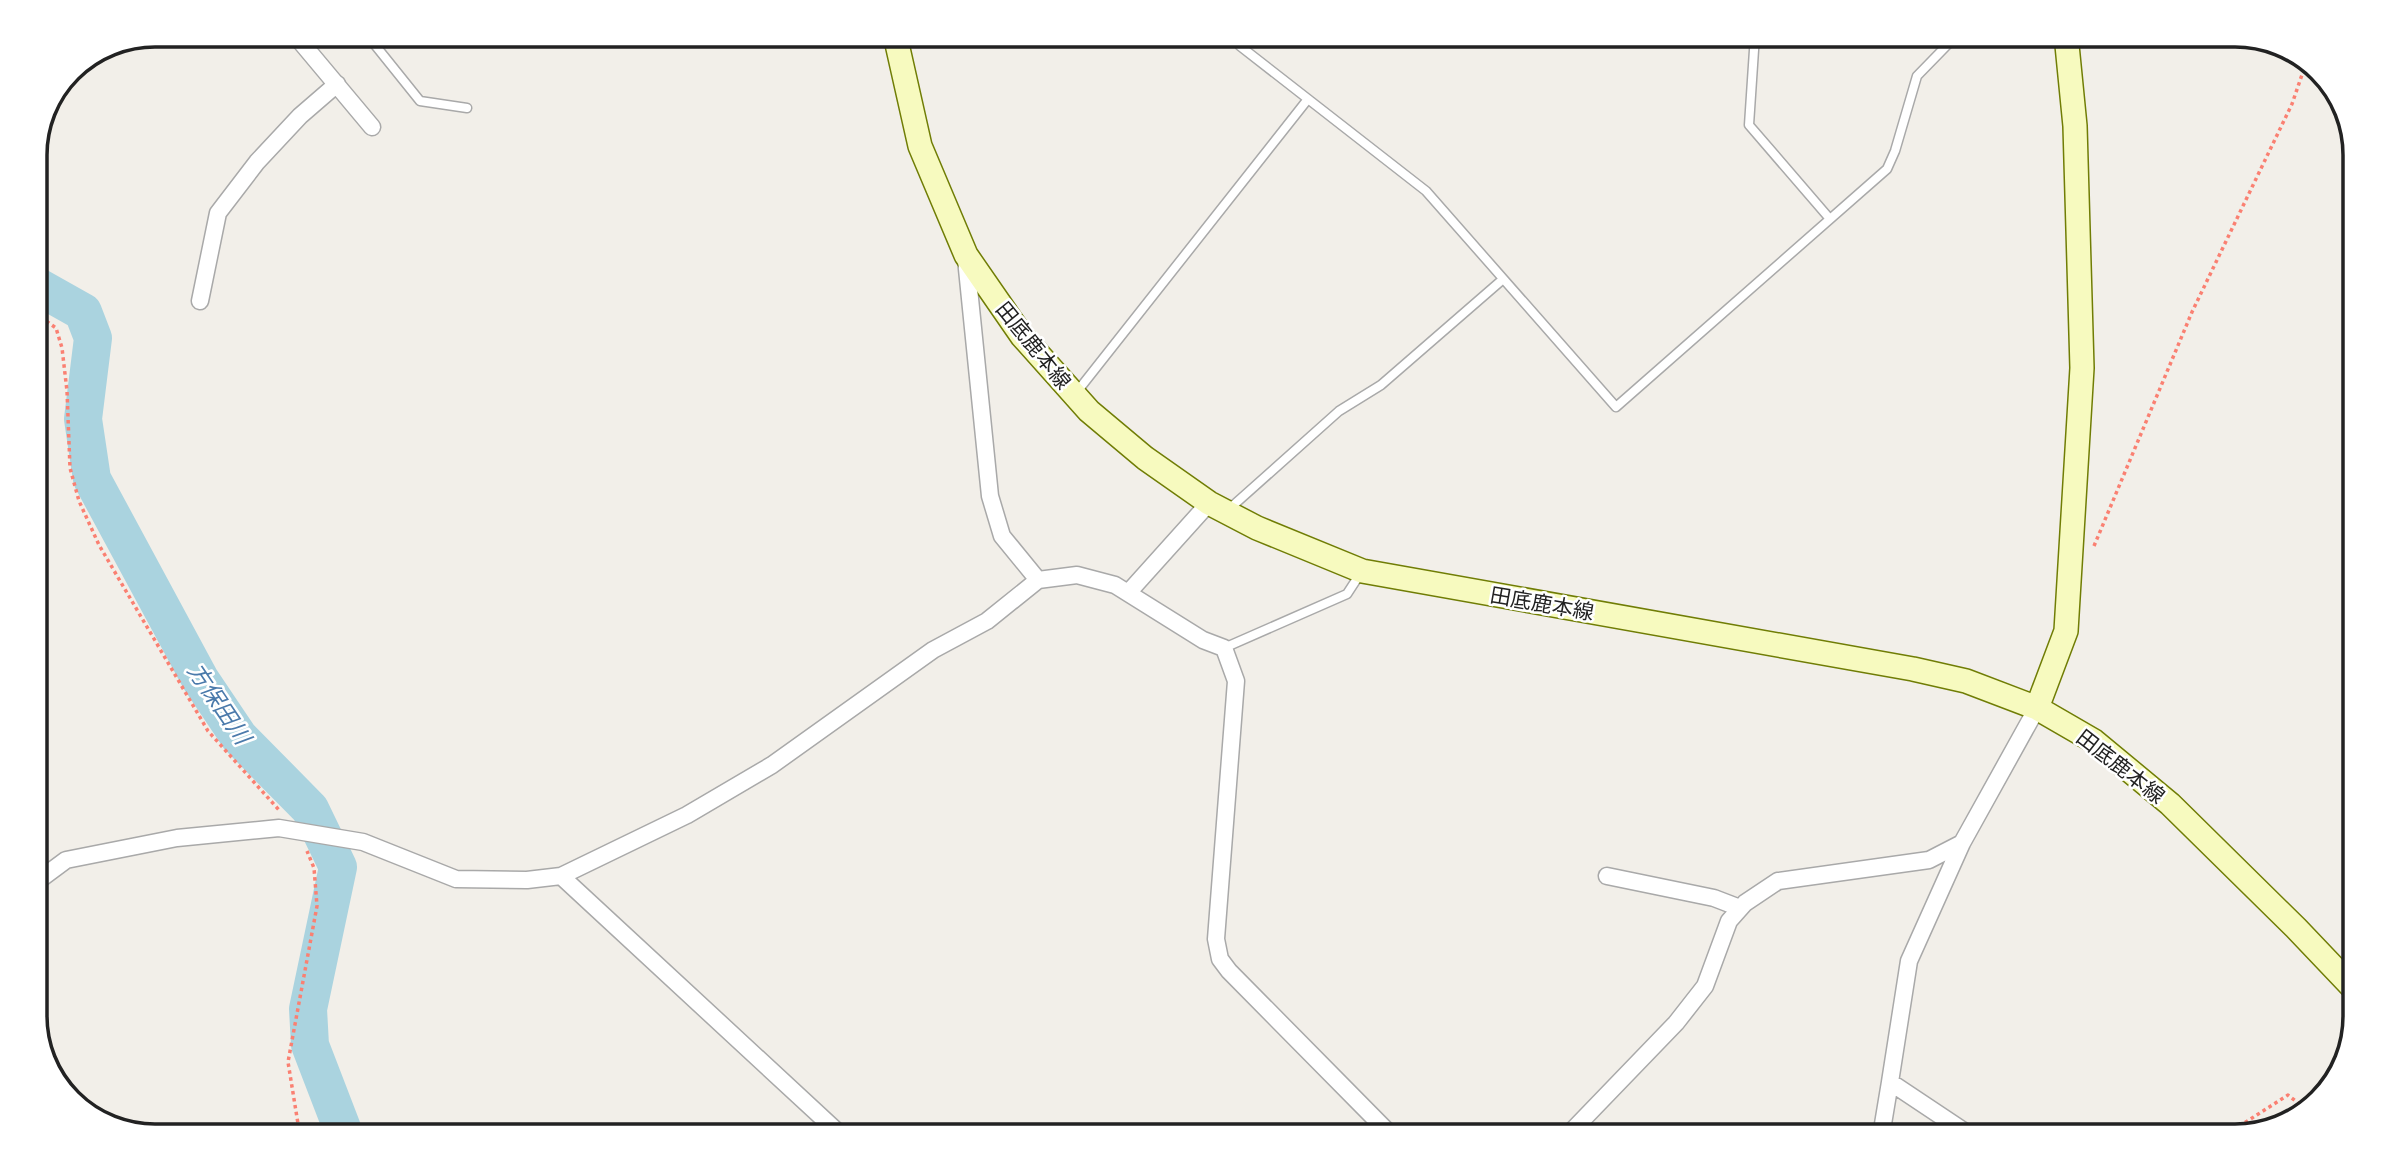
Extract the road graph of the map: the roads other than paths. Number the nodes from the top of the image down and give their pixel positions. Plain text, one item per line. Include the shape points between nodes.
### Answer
1 (305, 47) edge
2 (377, 47) edge
3 (898, 47) edge
4 (1241, 47) edge
5 (1754, 47) edge
6 (1946, 47) edge
7 (2067, 47) edge
8 (337, 84) junction
9 (1308, 99) junction
10 (467, 108) dead end
11 (372, 127) dead end
12 (1830, 219) junction
13 (966, 255) junction
14 (1503, 279) junction
15 (200, 301) dead end
16 (1075, 395) junction
17 (1217, 508) junction
18 (1362, 571) junction
19 (1038, 580) junction
20 (1128, 593) junction
21 (1224, 648) junction
22 (2037, 708) junction
23 (1962, 843) junction
24 (47, 874) edge
25 (561, 876) junction
26 (1607, 876) dead end
27 (1740, 908) junction
28 (2343, 977) edge
29 (1890, 1082) junction
30 (829, 1124) edge
31 (1380, 1124) edge
32 (1579, 1124) edge
33 (1883, 1124) edge
34 (1953, 1124) edge

1 - 8 street
2 - 10 lane via 420,101
3 - 13 main road, 田底鹿本線 via 920,146
4 - 9 lane
5 - 12 lane via 1749,125
6 - 12 lane via 1917,76 1886,169
7 - 22 main road via 2075,126 2082,368 2066,631
8 - 11 street
8 - 15 street via 257,162 218,213
9 - 14 lane via 1426,191
9 - 16 lane
12 - 14 lane via 1616,407
13 - 16 main road, 田底鹿本線 via 1022,336
13 - 19 street via 990,496 1002,536
14 - 17 lane via 1381,385 1339,411
16 - 17 main road, 田底鹿本線 via 1145,458
17 - 18 main road, 田底鹿本線
17 - 20 street
18 - 21 lane via 1347,594
18 - 22 main road, 田底鹿本線 via 1913,669 1966,681
19 - 20 street via 1077,575
19 - 25 street via 988,621 933,650 772,765 687,815
20 - 21 street
21 - 31 street via 1236,681 1216,928 1220,959
22 - 23 street
22 - 28 main road, 田底鹿本線 via 2094,741 2170,804
23 - 27 street via 1928,860 1778,881
23 - 29 street via 1909,961
24 - 25 street via 66,860 140,845 279,828 363,842 456,879
25 - 30 street
26 - 27 street via 1714,898
27 - 32 street via 1730,921 1705,986 1676,1023
29 - 33 street
29 - 34 street

